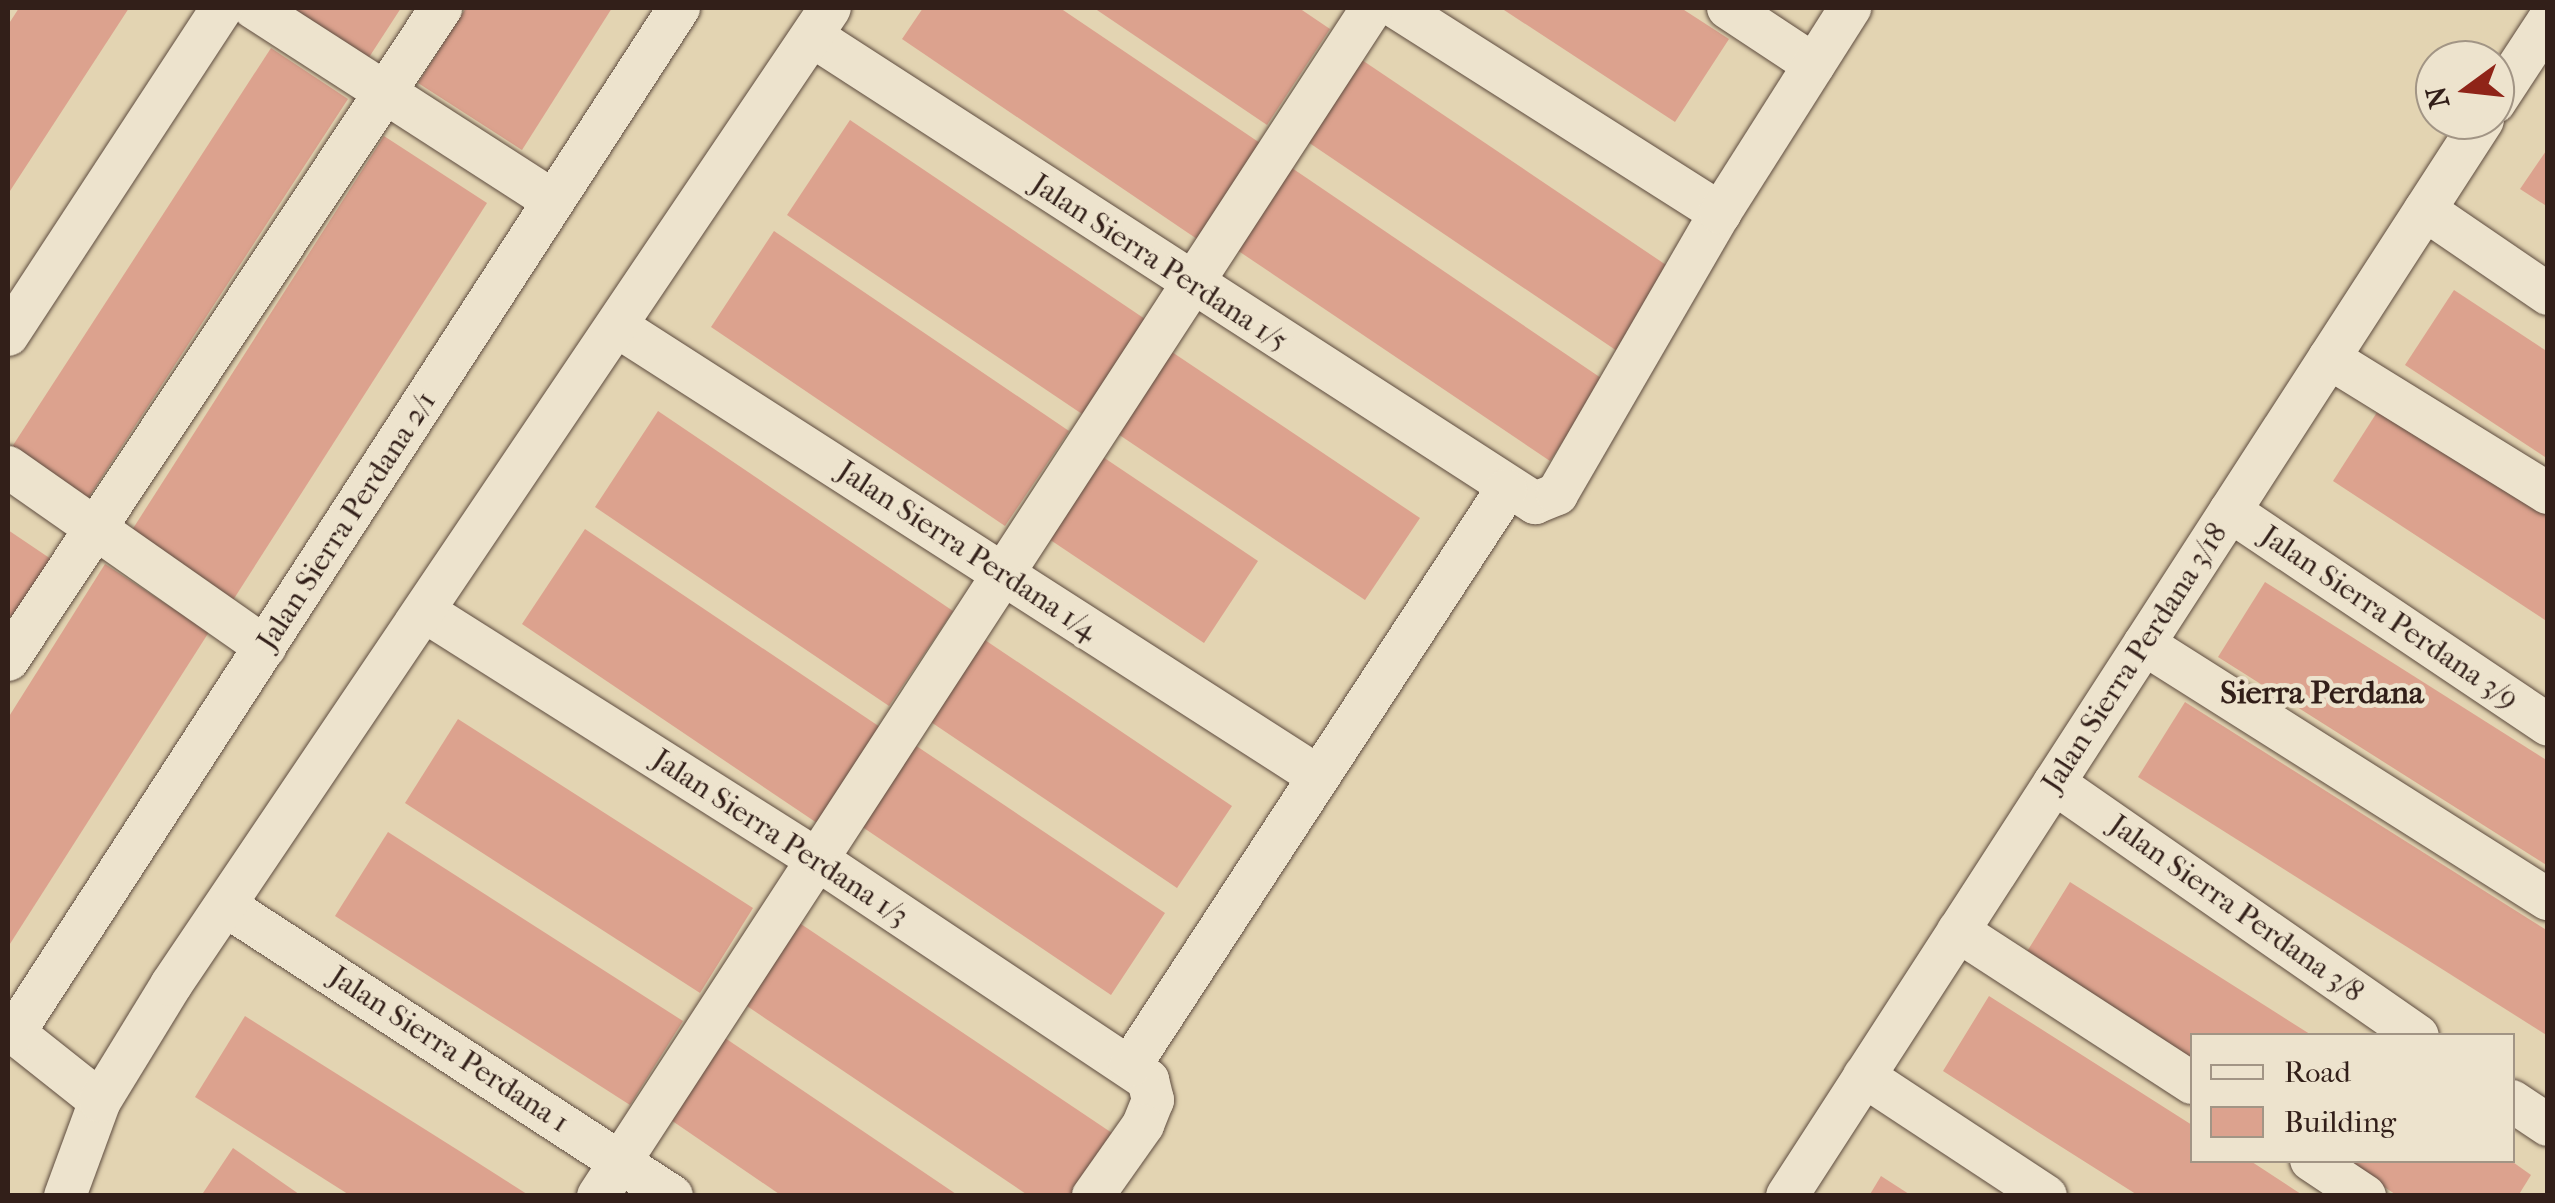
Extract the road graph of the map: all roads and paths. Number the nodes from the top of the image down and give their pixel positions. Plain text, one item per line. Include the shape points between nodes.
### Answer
1 (222, 8) edge
2 (254, 8) edge
3 (441, 8) edge
4 (678, 8) edge
5 (1372, 8) edge
6 (1397, 8) edge
7 (1728, 8) edge
8 (1850, 8) edge
9 (2548, 20) edge
10 (821, 22) edge
11 (1814, 64) junction
12 (2535, 67) edge
13 (2515, 84) edge
14 (386, 92) junction
15 (2470, 140) edge
16 (553, 201) junction
17 (2425, 210) junction
18 (1720, 213) junction
19 (1193, 284) junction
20 (2548, 294) edge
21 (618, 327) junction
22 (8, 336) edge
23 (2329, 358) junction
24 (8, 466) edge
25 (1506, 490) junction
26 (2548, 493) edge
27 (2230, 512) junction
28 (96, 529) junction
29 (1002, 574) junction
30 (427, 613) junction
31 (2144, 644) junction
32 (266, 647) junction
33 (8, 660) edge
34 (2548, 725) edge
35 (1316, 775) junction
36 (2054, 783) junction
37 (818, 860) junction
38 (2548, 899) edge
39 (226, 906) junction
40 (1958, 932) junction
41 (11, 1030) edge
42 (2414, 1033) edge
43 (1130, 1066) junction
44 (1864, 1076) junction
45 (2190, 1083) edge
46 (100, 1101) junction
47 (2515, 1103) edge
48 (2548, 1125) edge
49 (2316, 1163) edge
50 (609, 1179) edge
51 (64, 1196) edge
52 (672, 1196) edge
53 (1093, 1196) edge
54 (1787, 1196) edge
55 (2046, 1196) edge
56 (2365, 1196) edge

1 - 22 street
2 - 14 street
3 - 14 street
4 - 16 street, Jalan Sierra Perdana 2/1
5 - 19 street
6 - 18 street
7 - 11 street
8 - 11 street
9 - 12 street
10 - 19 street, Jalan Sierra Perdana 1/5
10 - 21 street
11 - 18 street
12 - 13 street
14 - 16 street
14 - 28 street
15 - 17 street, Jalan Sierra Perdana 3/18
16 - 32 street, Jalan Sierra Perdana 2/1
17 - 20 street
17 - 23 street, Jalan Sierra Perdana 3/18
18 - 25 street via 1558,494 1535,503
19 - 25 street, Jalan Sierra Perdana 1/5
19 - 29 street
21 - 29 street, Jalan Sierra Perdana 1/4
21 - 30 street
23 - 26 street
23 - 27 street, Jalan Sierra Perdana 3/18
24 - 28 street
25 - 35 street
27 - 31 street, Jalan Sierra Perdana 3/18
27 - 34 street, Jalan Sierra Perdana 3/9
28 - 32 street
28 - 33 street
29 - 35 street, Jalan Sierra Perdana 1/4
29 - 37 street
30 - 37 street, Jalan Sierra Perdana 1/3
30 - 39 street
31 - 36 street, Jalan Sierra Perdana 3/18
31 - 38 street
32 - 41 street, Jalan Sierra Perdana 2/1
35 - 43 street
36 - 40 street, Jalan Sierra Perdana 3/18
36 - 42 street, Jalan Sierra Perdana 3/8
37 - 43 street, Jalan Sierra Perdana 1/3
37 - 50 street
39 - 46 street
39 - 50 street, Jalan Sierra Perdana 1
40 - 44 street, Jalan Sierra Perdana 3/18
40 - 45 street
41 - 46 street
43 - 53 street via 1148,1080 1152,1100 1143,1125
44 - 54 street, Jalan Sierra Perdana 3/18
44 - 55 street
46 - 51 street
47 - 48 street
49 - 56 street
50 - 52 street, Jalan Sierra Perdana 1

